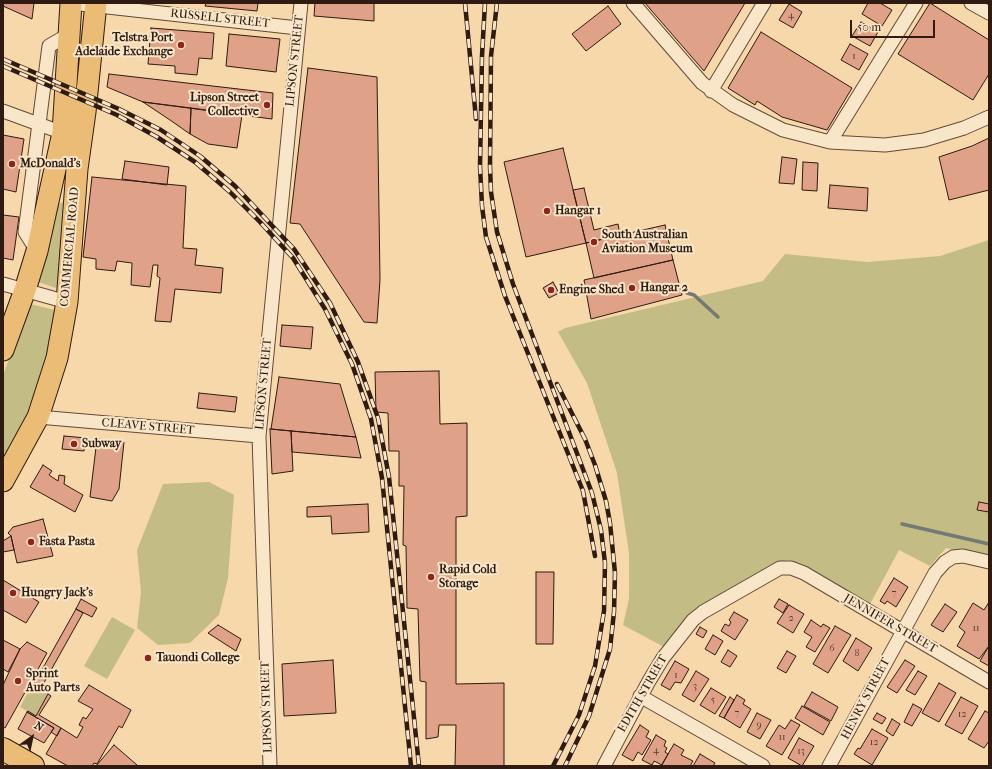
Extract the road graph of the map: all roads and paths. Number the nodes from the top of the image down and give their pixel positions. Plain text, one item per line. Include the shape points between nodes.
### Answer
1 (71, 3) edge
2 (301, 3) edge
3 (633, 3) edge
4 (764, 3) edge
5 (916, 3) edge
6 (972, 3) edge
7 (96, 4) edge
8 (989, 13) edge
9 (298, 28) junction
10 (68, 35) junction
11 (711, 91) junction
12 (3, 111) edge
13 (85, 112) junction
14 (989, 117) edge
15 (40, 125) junction
16 (63, 133) junction
17 (830, 142) junction
18 (77, 169) junction
19 (36, 251) junction
20 (3, 284) edge
21 (25, 290) junction
22 (67, 302) junction
23 (3, 350) edge
24 (38, 417) junction
25 (259, 436) junction
26 (3, 480) edge
27 (989, 562) edge
28 (791, 568) joint
29 (902, 632) junction
30 (989, 682) edge
31 (640, 696) junction
32 (3, 749) edge
33 (33, 766) edge
34 (270, 766) edge
35 (604, 766) edge
36 (763, 766) edge
37 (829, 766) edge

1 - 7 street, RUSSELL STREET
1 - 10 main road, COMMERCIAL ROAD
2 - 9 street, LIPSON STREET
3 - 11 street via 694,75
4 - 11 street
5 - 17 street
6 - 8 street
7 - 9 street, RUSSELL STREET
7 - 13 main road, COMMERCIAL ROAD
9 - 25 street, LIPSON STREET
10 - 15 street via 49,46
10 - 16 main road, COMMERCIAL ROAD
11 - 17 street via 774,127
12 - 15 street
13 - 16 main road via 69,123
13 - 18 main road, COMMERCIAL ROAD
14 - 17 street via 964,128 909,143 885,145
15 - 16 street
15 - 19 street via 25,232
16 - 18 main road via 68,159
16 - 19 main road, COMMERCIAL ROAD
18 - 22 main road, COMMERCIAL ROAD
19 - 21 main road, COMMERCIAL ROAD
20 - 21 street
21 - 22 street
21 - 23 main road, COMMERCIAL ROAD
22 - 24 main road, COMMERCIAL ROAD via 57,358
24 - 25 street, CLEAVE STREET
24 - 26 main road, COMMERCIAL ROAD
25 - 34 street, LIPSON STREET
27 - 29 street, HENRY STREET via 963,556 953,557 945,562 935,573
28 - 29 street, JENNIFER STREET via 804,573
28 - 31 street, EDITH STREET via 780,568 702,612 663,658
29 - 30 street, JENNIFER STREET
29 - 37 street, HENRY STREET
31 - 35 street, EDITH STREET
31 - 36 street
32 - 33 highway

